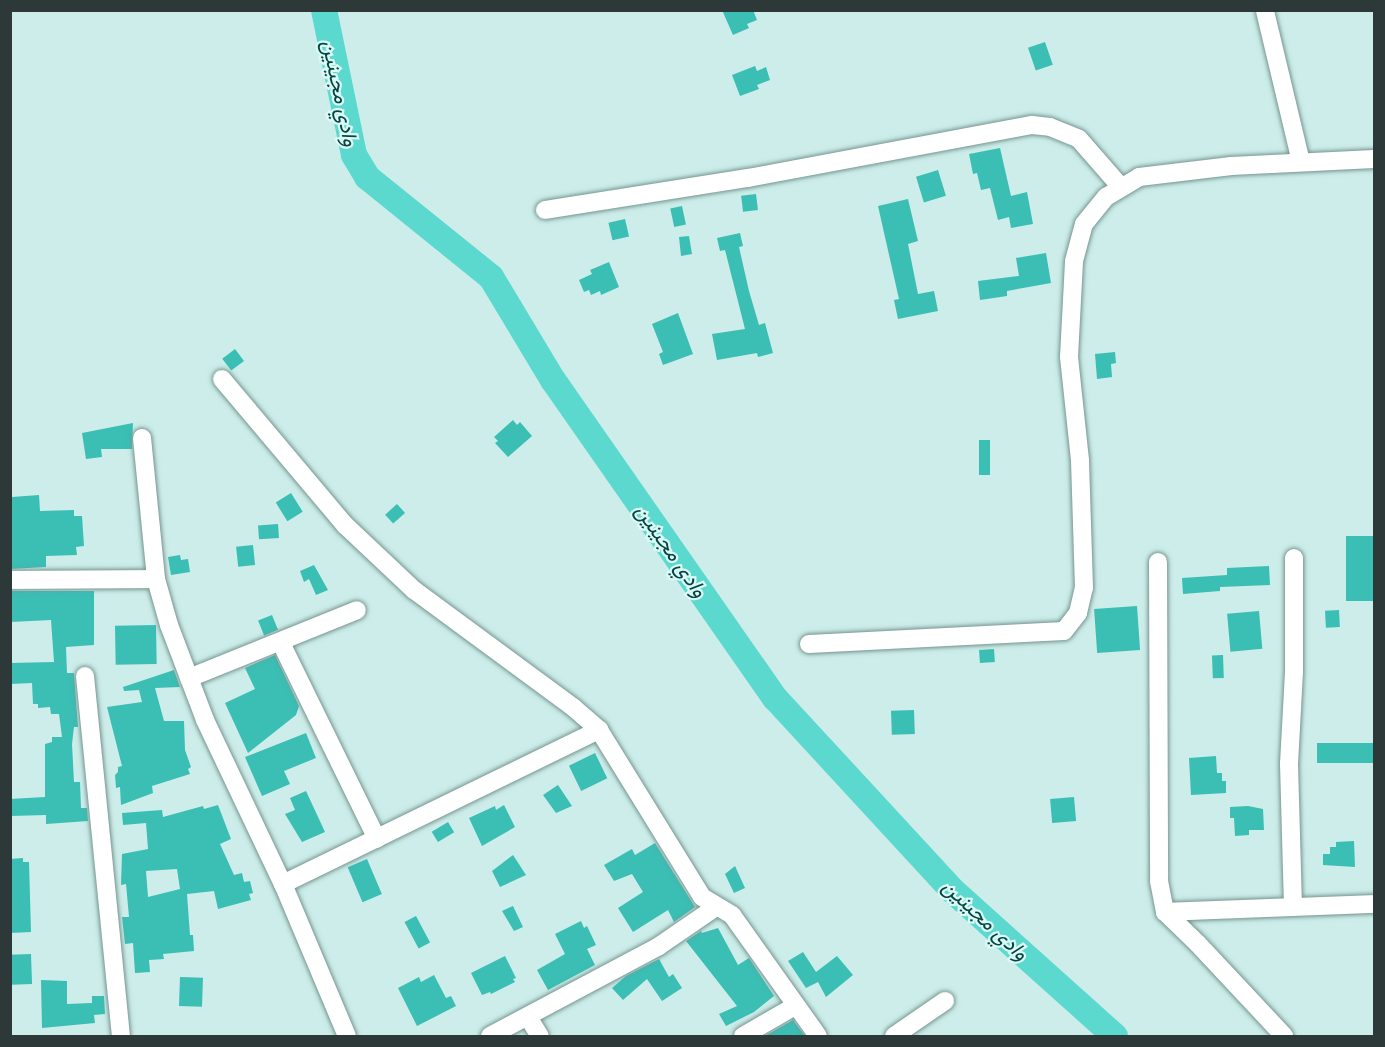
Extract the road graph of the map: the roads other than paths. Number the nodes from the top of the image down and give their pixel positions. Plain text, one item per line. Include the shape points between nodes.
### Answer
1 (1265, 11) edge
2 (1374, 159) edge
3 (1302, 162) junction
4 (1120, 186) junction
5 (545, 210) dead end
6 (222, 379) dead end
7 (142, 438) dead end
8 (1293, 558) dead end
9 (1158, 562) dead end
10 (156, 579) junction
11 (10, 580) edge
12 (357, 610) dead end
13 (281, 642) junction
14 (808, 644) dead end
15 (85, 676) dead end
16 (189, 678) junction
17 (599, 730) junction
18 (377, 839) junction
19 (283, 884) junction
20 (1374, 904) edge
21 (716, 907) junction
22 (1293, 907) junction
23 (1165, 912) junction
24 (945, 1002) dead end
25 (795, 1006) junction
26 (528, 1017) junction
27 (121, 1036) edge
28 (347, 1036) edge
29 (490, 1036) edge
30 (540, 1036) edge
31 (742, 1036) edge
32 (818, 1036) edge
33 (894, 1036) edge
34 (1284, 1036) edge

1 - 3 street
2 - 3 street
3 - 4 street via 1158,173
4 - 5 street via 1079,139 1050,127 1032,125 748,178
4 - 14 street via 1084,224 1074,261 1069,357 1080,460 1084,551 1082,600 1072,624 1064,632 1031,635
6 - 17 street via 345,525 414,590
7 - 10 street
8 - 22 street via 1294,671 1289,764
9 - 23 street via 1158,881
10 - 11 street
10 - 16 street
12 - 13 street
13 - 16 street
13 - 18 street
15 - 27 street
16 - 19 street
17 - 18 street
17 - 21 street via 702,897
18 - 19 street
19 - 28 street
20 - 22 street
21 - 25 street via 732,915
21 - 26 street via 658,946
22 - 23 street
23 - 34 street
24 - 33 street
25 - 31 street
25 - 32 street
26 - 29 street
26 - 30 street

